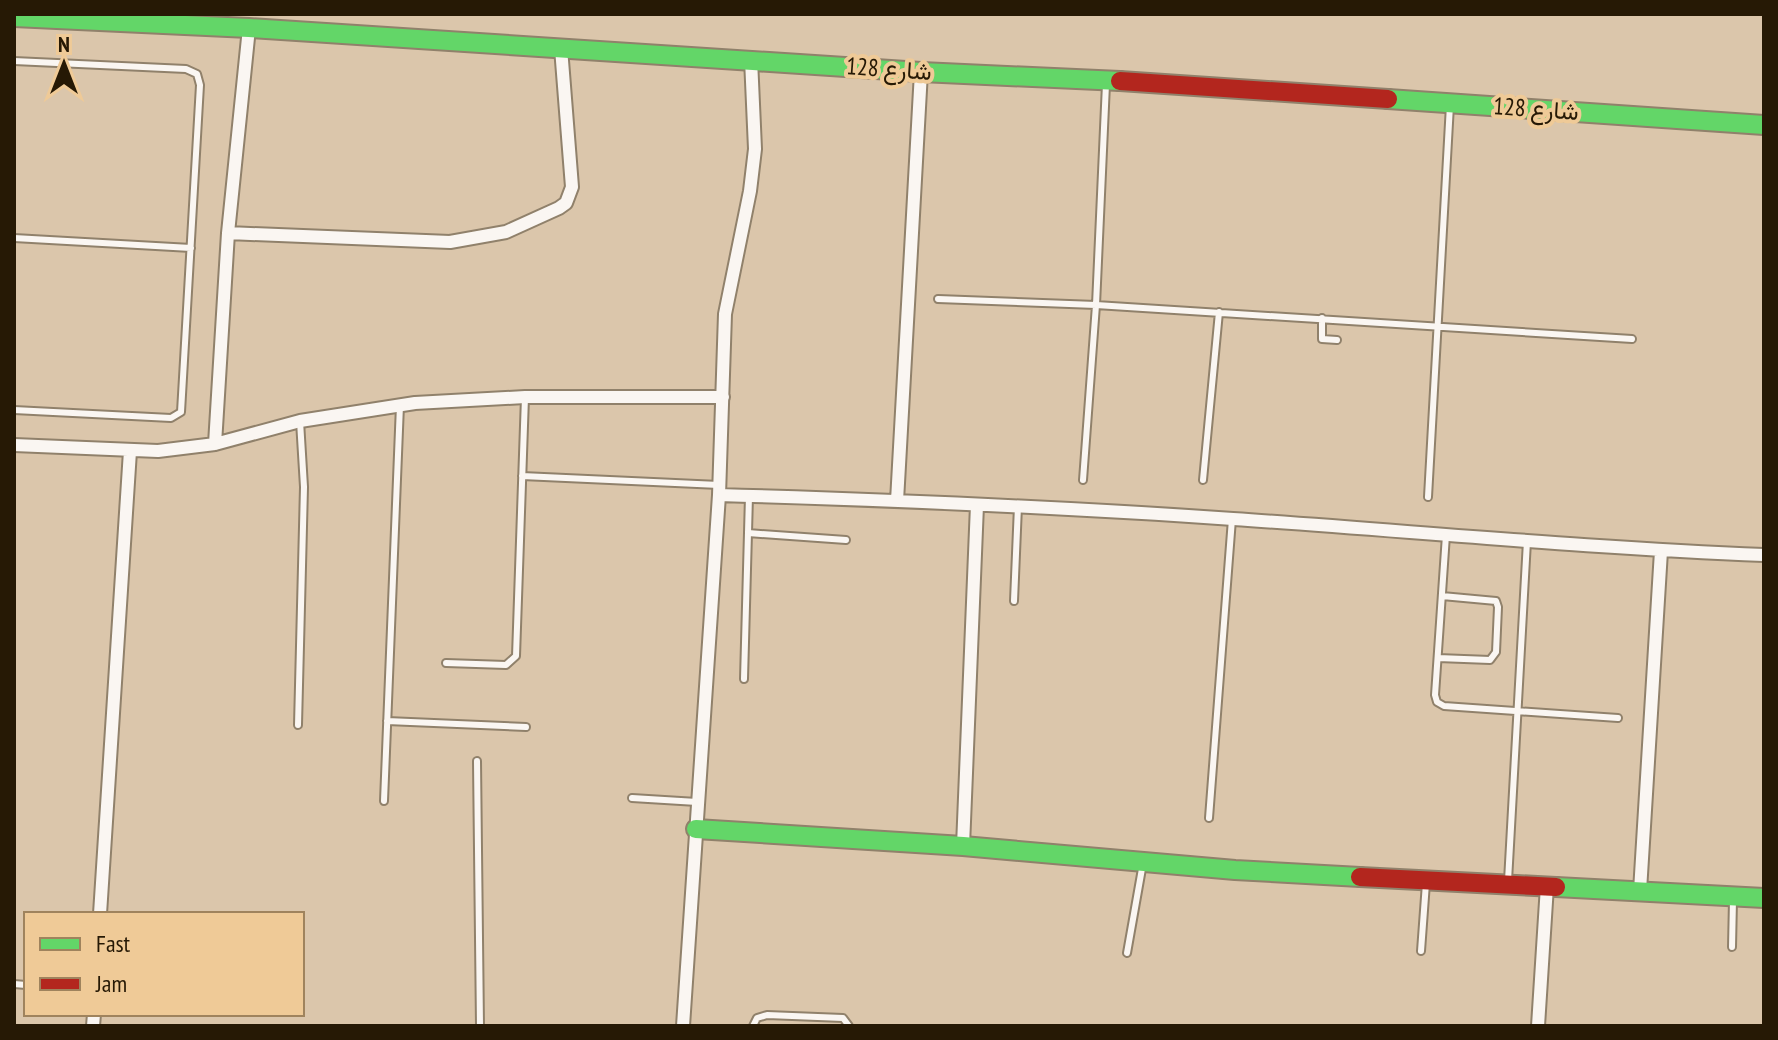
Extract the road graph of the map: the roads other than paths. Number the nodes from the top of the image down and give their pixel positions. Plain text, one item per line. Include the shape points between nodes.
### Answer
1 (14, 17) edge
2 (249, 28) junction
3 (561, 48) junction
4 (751, 59) junction
5 (14, 61) edge
6 (921, 72) junction
7 (1106, 80) junction
8 (1450, 103) junction
9 (1764, 125) edge
10 (228, 233) junction
11 (14, 238) edge
12 (191, 248) junction
13 (938, 299) dead end
14 (1096, 305) junction
15 (1219, 312) junction
16 (1322, 318) junction
17 (1437, 325) junction
18 (1632, 339) dead end
19 (1337, 340) dead end
20 (525, 397) junction
21 (723, 397) junction
22 (400, 405) junction
23 (14, 410) edge
24 (300, 421) junction
25 (215, 444) junction
26 (14, 445) edge
27 (130, 451) junction
28 (522, 476) junction
29 (1083, 480) dead end
30 (1203, 480) dead end
31 (719, 490) junction
32 (749, 496) junction
33 (1428, 497) dead end
34 (897, 501) junction
35 (977, 505) junction
36 (1018, 506) junction
37 (1232, 519) junction
38 (748, 533) junction
39 (1446, 535) junction
40 (846, 540) dead end
41 (1527, 541) junction
42 (1661, 551) junction
43 (1764, 555) edge
44 (1442, 596) junction
45 (1014, 601) dead end
46 (1438, 658) junction
47 (446, 663) dead end
48 (744, 679) dead end
49 (1517, 711) junction
50 (1618, 718) dead end
51 (387, 721) junction
52 (298, 725) dead end
53 (526, 727) dead end
54 (477, 761) dead end
55 (632, 798) dead end
56 (384, 801) dead end
57 (698, 802) junction
58 (1209, 818) dead end
59 (696, 829) junction
60 (963, 846) junction
61 (1143, 863) junction
62 (1426, 879) junction
63 (1508, 883) junction
64 (1547, 886) junction
65 (1640, 891) junction
66 (1733, 897) junction
67 (1764, 898) edge
68 (100, 912) edge
69 (1732, 947) dead end
70 (1421, 951) dead end
71 (1127, 953) dead end
72 (480, 1026) edge
73 (683, 1026) edge
74 (753, 1026) edge
75 (849, 1026) edge
76 (1538, 1026) edge

1 - 2 street, شارع 128
2 - 3 street, شارع 128
2 - 10 street
3 - 4 street, شارع 128
3 - 10 street via 572,187 559,208 506,232 450,242
4 - 6 street, شارع 128
4 - 21 street via 755,149 725,314
5 - 12 lane via 186,69 197,74
6 - 7 street, شارع 128
6 - 34 street
7 - 8 street, شارع 128
7 - 14 lane
8 - 9 street, شارع 128
8 - 17 lane
10 - 25 street
11 - 12 lane
12 - 23 lane via 179,415
13 - 14 lane
14 - 15 lane
14 - 29 lane
15 - 16 lane
15 - 30 lane
16 - 17 lane
16 - 19 lane via 1322,339
17 - 18 lane
17 - 33 lane
20 - 21 street
20 - 22 street
20 - 28 lane
21 - 31 street
22 - 24 street
22 - 51 lane
24 - 25 street
24 - 52 lane via 304,487
25 - 27 street
26 - 27 street
27 - 68 street
28 - 31 lane
28 - 47 lane via 516,656 506,665
31 - 32 street
31 - 57 street
32 - 34 street
32 - 38 lane
34 - 35 street
35 - 36 street
35 - 60 street
36 - 37 street
36 - 45 lane
37 - 39 street
37 - 58 lane
38 - 40 lane
38 - 48 lane
39 - 41 street
39 - 44 lane
41 - 42 street
41 - 49 lane
42 - 43 street
42 - 65 street
44 - 46 lane
44 - 46 lane via 1496,601 1496,652 1490,660
46 - 49 lane via 1435,699 1440,705
49 - 50 lane
49 - 63 lane
51 - 53 lane
51 - 56 lane
54 - 72 lane
55 - 57 lane
57 - 59 street
59 - 60 street
59 - 73 street
60 - 61 street
61 - 62 street
61 - 71 lane
62 - 63 street
62 - 70 lane
63 - 64 street
64 - 65 street
64 - 76 street
65 - 66 street
66 - 67 street
66 - 69 lane
74 - 75 lane via 767,1015 843,1018

